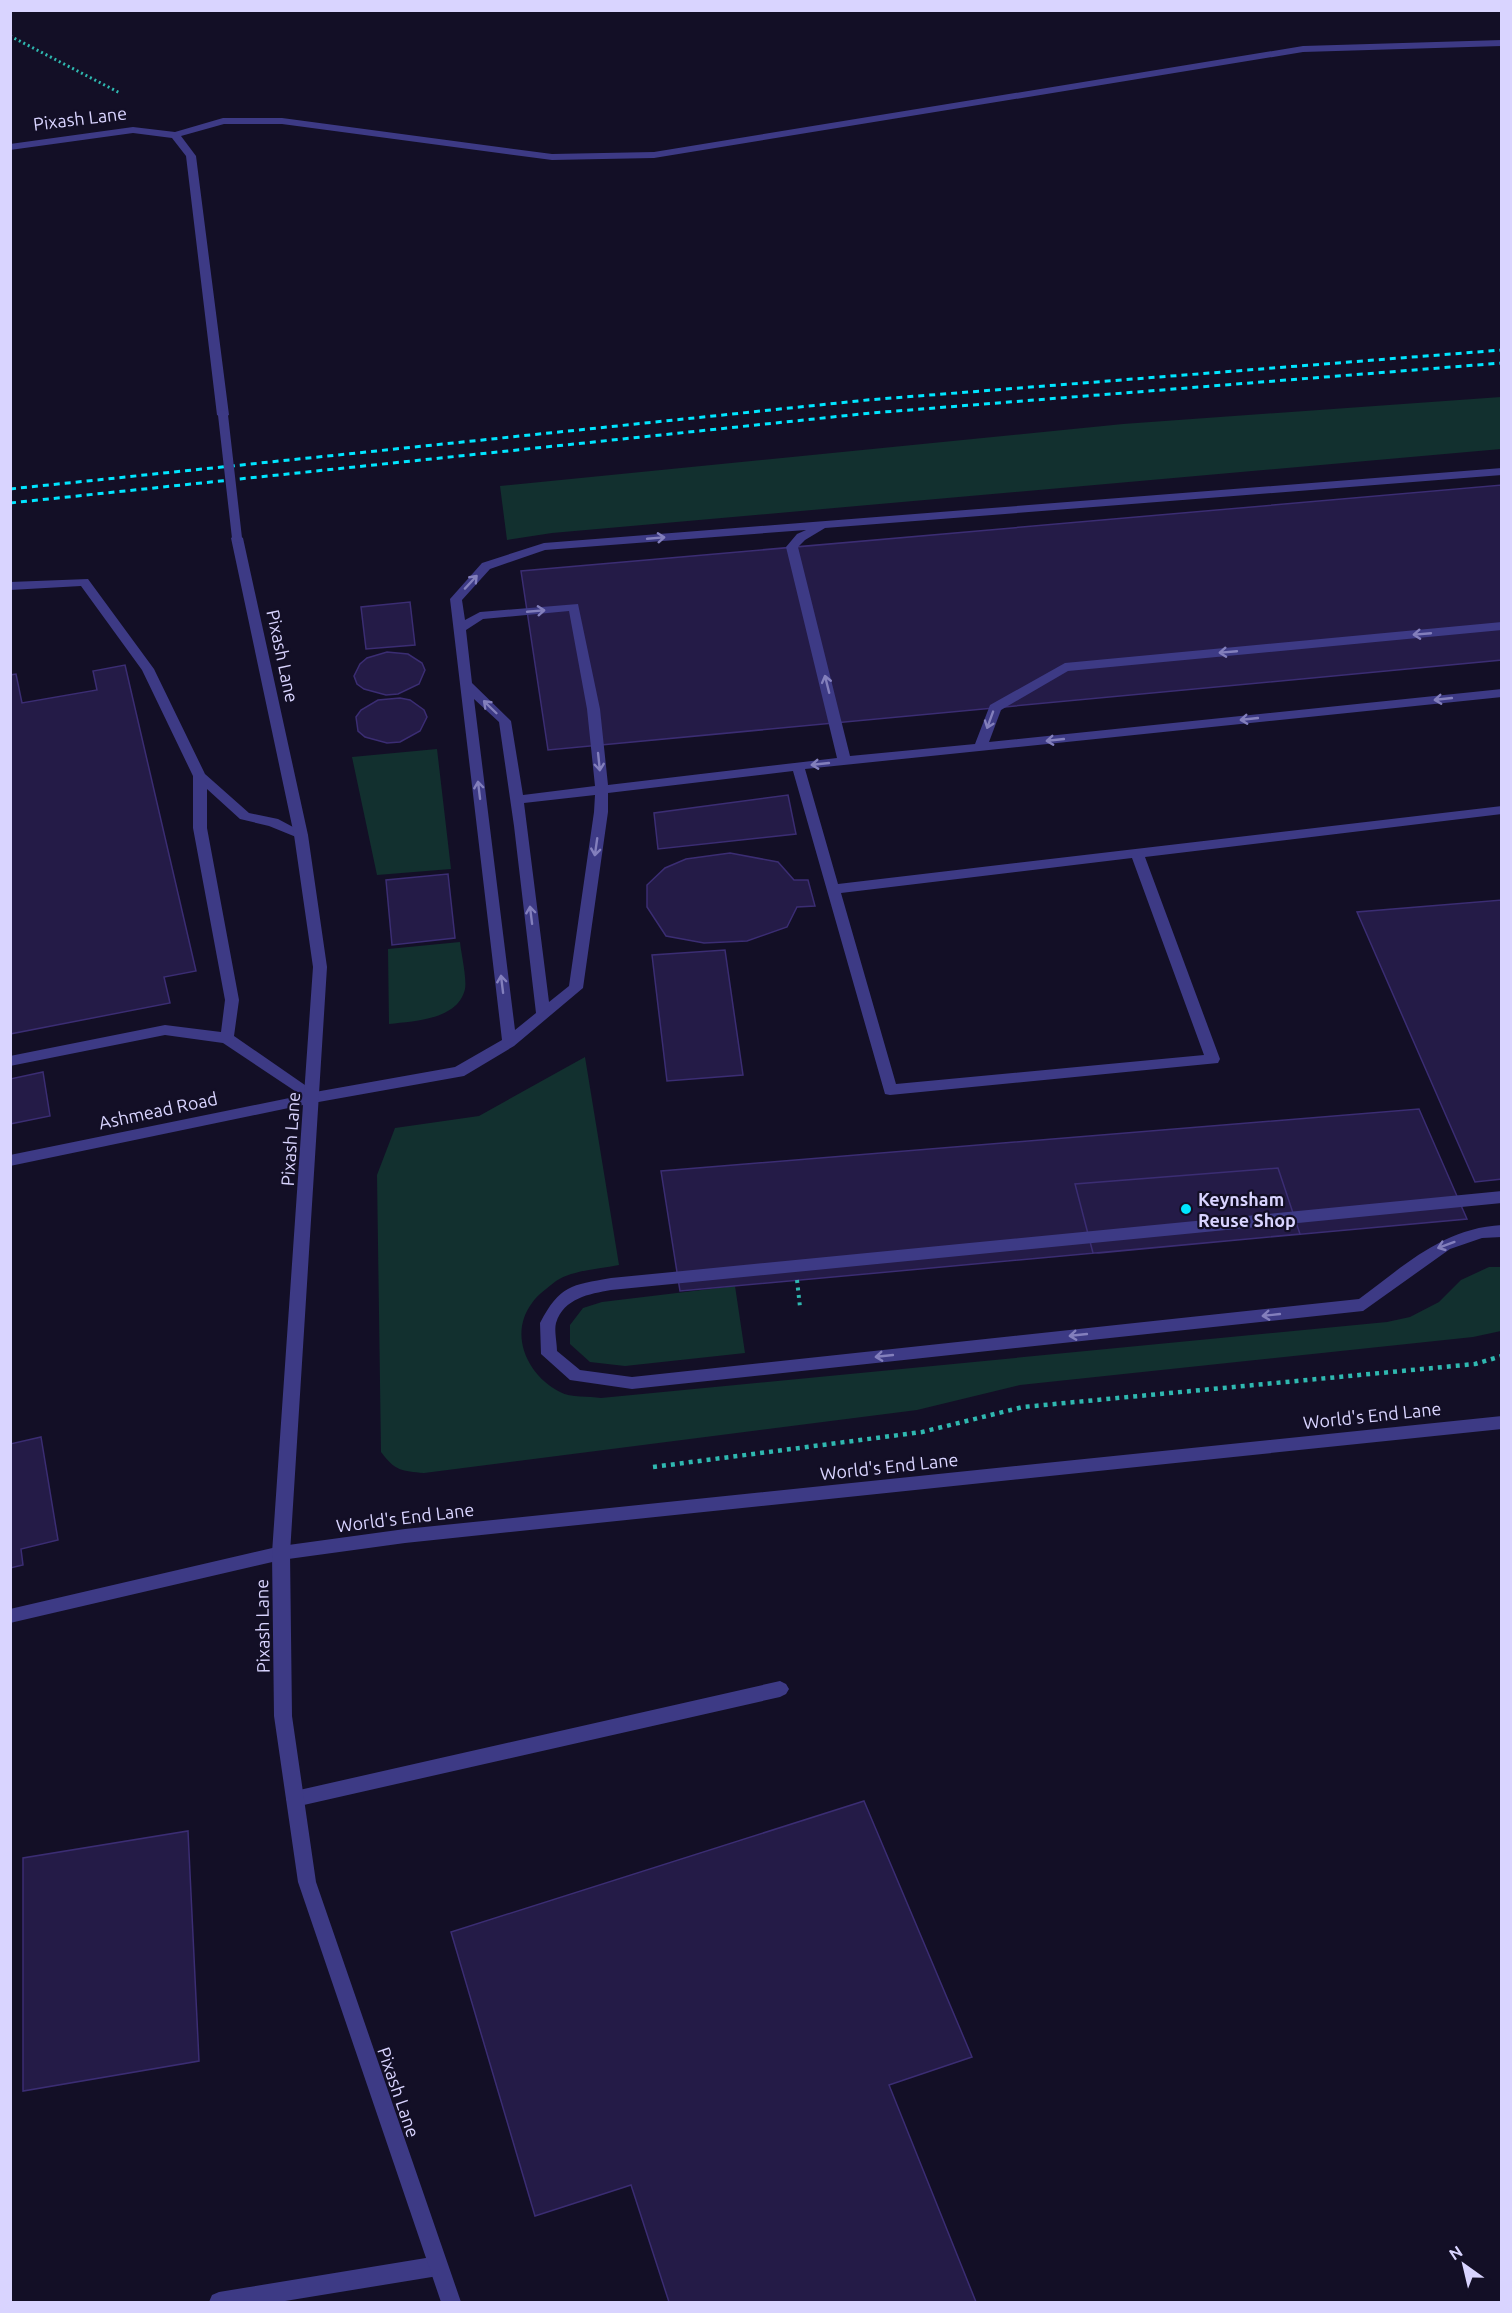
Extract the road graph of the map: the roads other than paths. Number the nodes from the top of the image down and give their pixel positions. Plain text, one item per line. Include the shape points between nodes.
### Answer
1 (1502, 43) edge
2 (176, 135) junction
3 (10, 147) edge
4 (1502, 471) edge
5 (827, 524) junction
6 (10, 586) edge
7 (1502, 626) edge
8 (460, 628) junction
9 (466, 684) junction
10 (1502, 693) edge
11 (980, 748) junction
12 (845, 762) junction
13 (798, 766) junction
14 (200, 776) junction
15 (603, 789) junction
16 (516, 800) junction
17 (1502, 810) edge
18 (302, 835) junction
19 (1137, 854) junction
20 (834, 889) junction
21 (543, 1014) junction
22 (227, 1038) junction
23 (509, 1042) junction
24 (10, 1061) edge
25 (313, 1098) junction
26 (10, 1161) edge
27 (1502, 1197) edge
28 (1502, 1231) edge
29 (1497, 1420) edge
30 (281, 1552) junction
31 (10, 1616) edge
32 (780, 1689) dead end
33 (295, 1799) junction
34 (438, 2266) junction
35 (219, 2302) edge
36 (451, 2302) edge

1 - 2 street via 1303,49 654,155 552,157 282,121 222,121
2 - 3 street, Pixash Lane via 133,130
2 - 18 street, Pixash Lane, bridge via 191,156 237,538
4 - 5 street
8 -> 5 street via 456,599 486,566 544,547
12 -> 5 street via 792,547 801,537
6 - 14 street via 84,582 148,669
7 -> 11 street via 1065,667 994,708
8 - 9 street
8 -> 15 street, Ashmead Road via 480,616 574,607
16 -> 9 street via 505,721
23 -> 9 street
10 -> 11 street
11 - 12 street
12 -> 13 street
13 - 15 street
13 - 20 street
14 - 18 street via 245,816 273,822
14 - 22 street via 200,828 232,1000
15 - 16 street
15 -> 21 street, Ashmead Road via 576,988
21 -> 16 street
17 - 19 street
18 - 25 street, Pixash Lane via 320,967
19 - 20 street
19 - 20 street via 1213,1059 890,1090
21 - 23 street, Ashmead Road
22 - 24 street via 165,1030
22 - 25 street
23 - 25 street, Ashmead Road via 459,1072
25 - 26 street, Ashmead Road
25 - 30 street, Pixash Lane
28 -> 27 street via 1487,1230 1434,1249 1363,1305 632,1383 576,1376 549,1354 548,1323 561,1301 581,1290 611,1284
29 - 30 street, World's End Lane
30 - 31 street, World's End Lane
30 - 33 street, Pixash Lane via 283,1716
32 - 33 street
33 - 34 street, Pixash Lane via 308,1882
34 - 35 street
34 - 36 street, Pixash Lane

